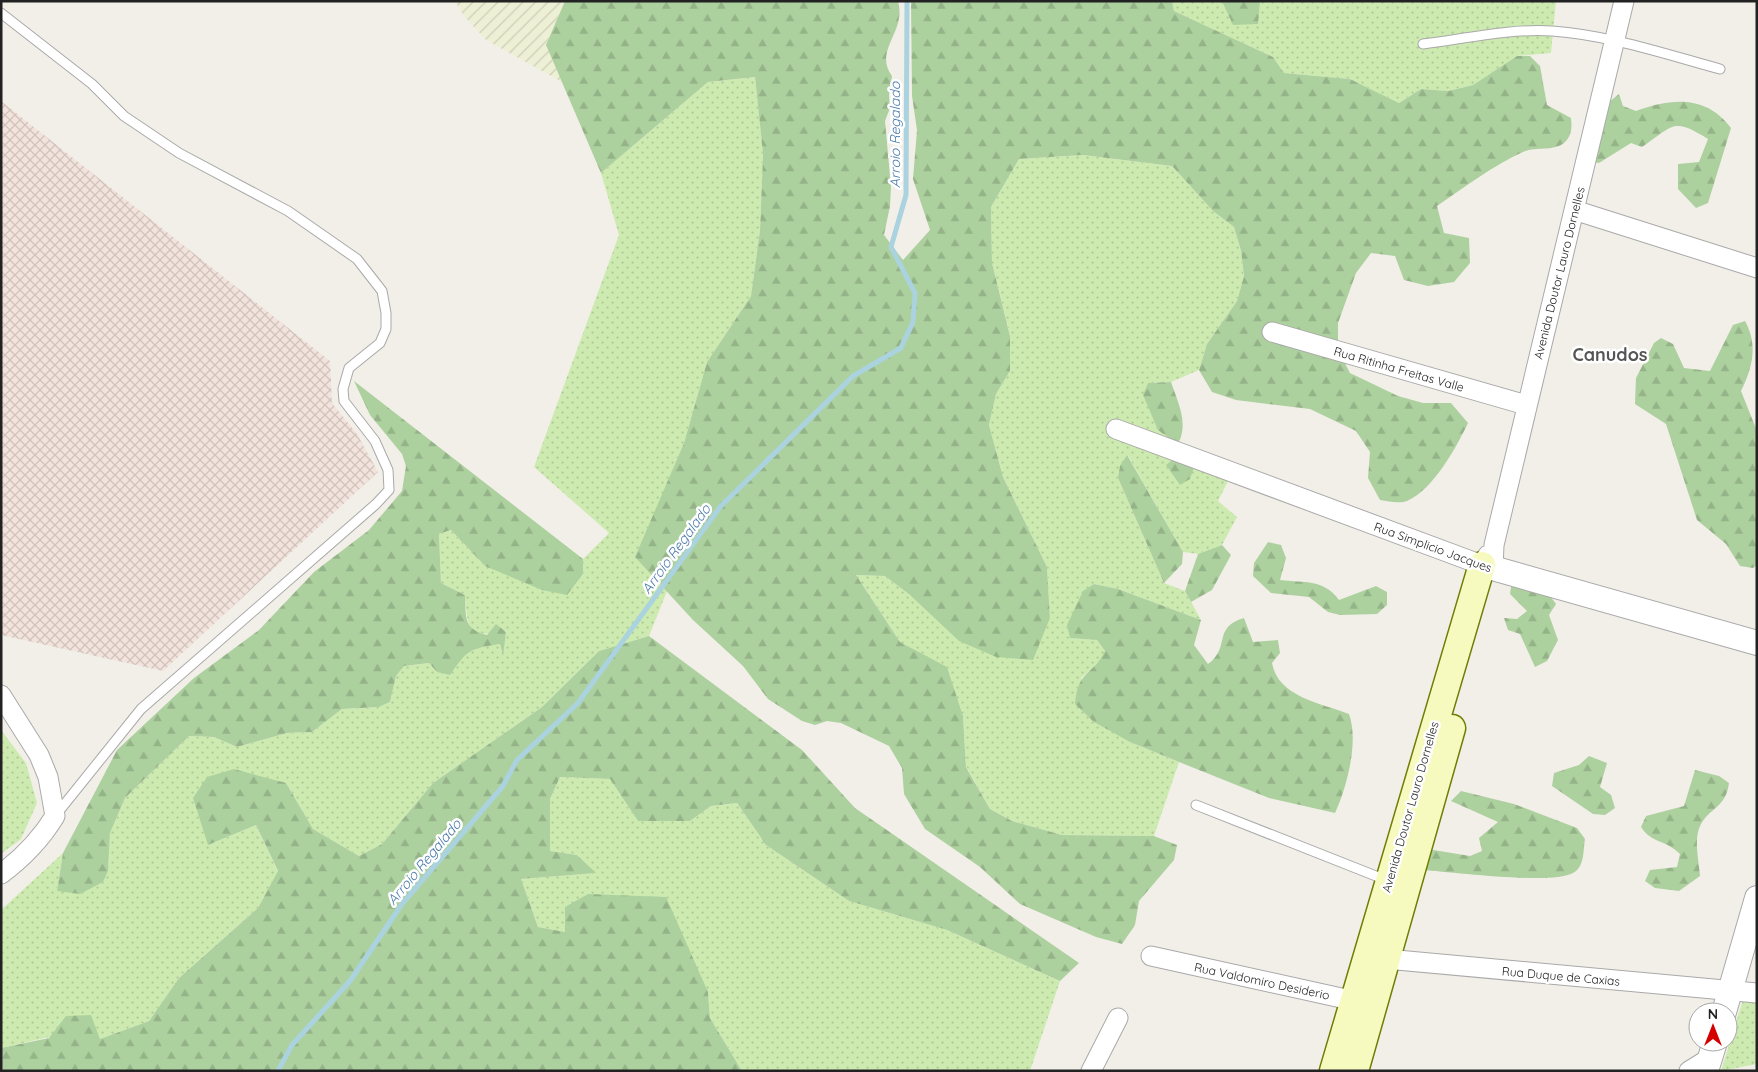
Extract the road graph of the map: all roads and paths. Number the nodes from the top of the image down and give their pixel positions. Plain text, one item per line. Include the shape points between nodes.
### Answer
1 (1624, 1) edge
2 (1, 13) edge
3 (1613, 41) junction
4 (1423, 44) dead end
5 (1720, 69) dead end
6 (1574, 210) junction
7 (1757, 268) edge
8 (1272, 332) dead end
9 (1526, 405) junction
10 (1116, 429) dead end
11 (1490, 560) junction
12 (1757, 643) edge
13 (1, 696) edge
14 (1196, 805) dead end
15 (55, 816) junction
16 (1, 874) edge
17 (1388, 881) junction
18 (1757, 898) edge
19 (1150, 956) dead end
20 (1376, 958) junction
21 (1757, 993) edge
22 (1727, 1002) edge
23 (1364, 1003) junction
24 (1118, 1018) dead end
25 (1711, 1057) edge
26 (1091, 1071) edge
27 (1333, 1071) edge
28 (1354, 1071) edge
29 (1689, 1071) edge

1 - 3 street, Avenida Doutor Lauro Dornelles
2 - 15 lane via 92,84 124,116 179,153 288,211 357,259 382,291 386,313 386,329 380,343 349,368 342,389 344,401 375,441 388,470 389,490 141,709
3 - 4 lane via 1532,31
3 - 5 lane
3 - 6 street, Avenida Doutor Lauro Dornelles
6 - 7 street
6 - 9 street, Avenida Doutor Lauro Dornelles
8 - 9 street, Rua Ritinha Freitas Valle
9 - 11 street, Avenida Doutor Lauro Dornelles
10 - 11 street, Rua Simplicio Jacques
11 - 12 street, Rua Simplicio Jacques
11 - 17 main road, Avenida Doutor Lauro Dornelles
11 - 20 main road, Avenida Doutor Lauro Dornelles via 1486,608
13 - 15 street via 39,755 48,777
14 - 17 lane
15 - 16 street via 43,836 18,862
17 - 20 main road, Avenida Doutor Lauro Dornelles
18 - 22 street
19 - 23 street, Rua Valdomiro Desiderio
20 - 22 street, Rua Duque de Caxias
20 - 23 main road, Avenida Doutor Lauro Dornelles
21 - 22 street, Rua Duque de Caxias
23 - 27 main road, Avenida Doutor Lauro Dornelles
23 - 28 main road, Avenida Doutor Lauro Dornelles
24 - 26 street
25 - 29 street

